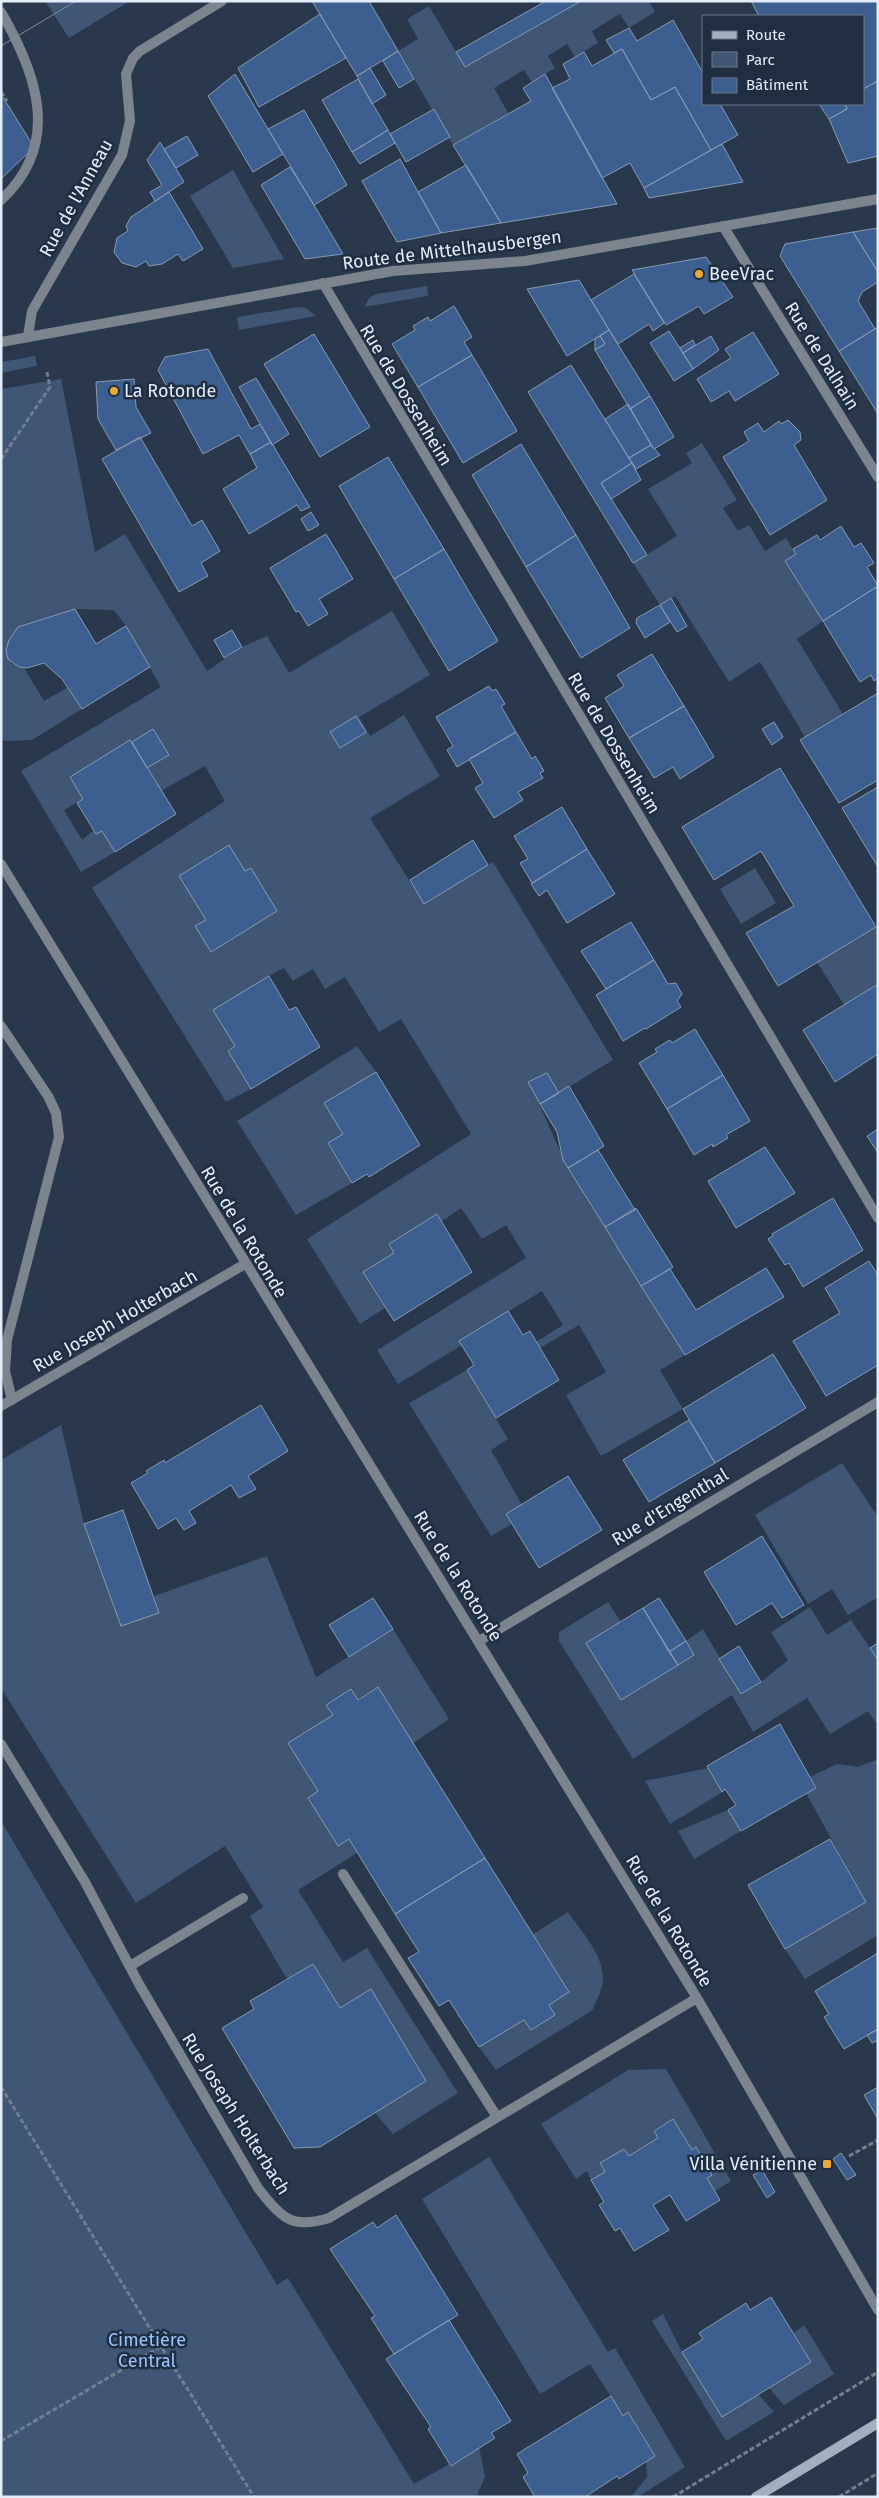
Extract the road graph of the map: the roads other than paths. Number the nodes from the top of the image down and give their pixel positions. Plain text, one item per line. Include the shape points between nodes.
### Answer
1 (222, 1) edge
2 (1, 12) edge
3 (878, 199) edge
4 (1, 200) edge
5 (723, 226) junction
6 (323, 283) junction
7 (28, 336) junction
8 (1, 342) edge
9 (878, 477) edge
10 (1, 864) edge
11 (1, 1026) edge
12 (878, 1218) edge
13 (245, 1264) junction
14 (12, 1400) junction
15 (878, 1402) edge
16 (1, 1406) edge
17 (479, 1642) junction
18 (1, 1744) edge
19 (343, 1874) dead end
20 (243, 1898) dead end
21 (130, 1966) junction
22 (697, 1998) junction
23 (497, 2117) junction
24 (878, 2310) edge
25 (878, 2423) edge
26 (756, 2497) edge

1 - 7 street, Rue de l'Anneau via 132,58 126,74 130,121 122,156 32,311
2 - 4 street via 27,64 36,99 38,142 25,172
3 - 5 street, Route de Mittelhausbergen
5 - 6 street, Route de Mittelhausbergen via 525,260 393,270
5 - 9 street, Rue de Dalhain
6 - 7 street, Route de Mittelhausbergen
6 - 12 street, Rue de Dossenheim
7 - 8 street, Route de Mittelhausbergen
10 - 13 street, Rue de la Rotonde
11 - 14 street via 48,1096 56,1113 59,1136 7,1340 5,1371
13 - 14 street, Rue Joseph Holterbach
13 - 17 street, Rue de la Rotonde
14 - 16 street, Rue Joseph Holterbach
15 - 17 street, Rue d'Engenthal
17 - 22 street, Rue de la Rotonde
18 - 21 street, Rue Joseph Holterbach via 85,1882
19 - 23 street
20 - 21 street
21 - 23 street, Rue Joseph Holterbach via 258,2188 274,2208 291,2221 309,2224 329,2218
22 - 23 street, Rue Joseph Holterbach
22 - 24 street, Rue de la Rotonde
25 - 26 main road

